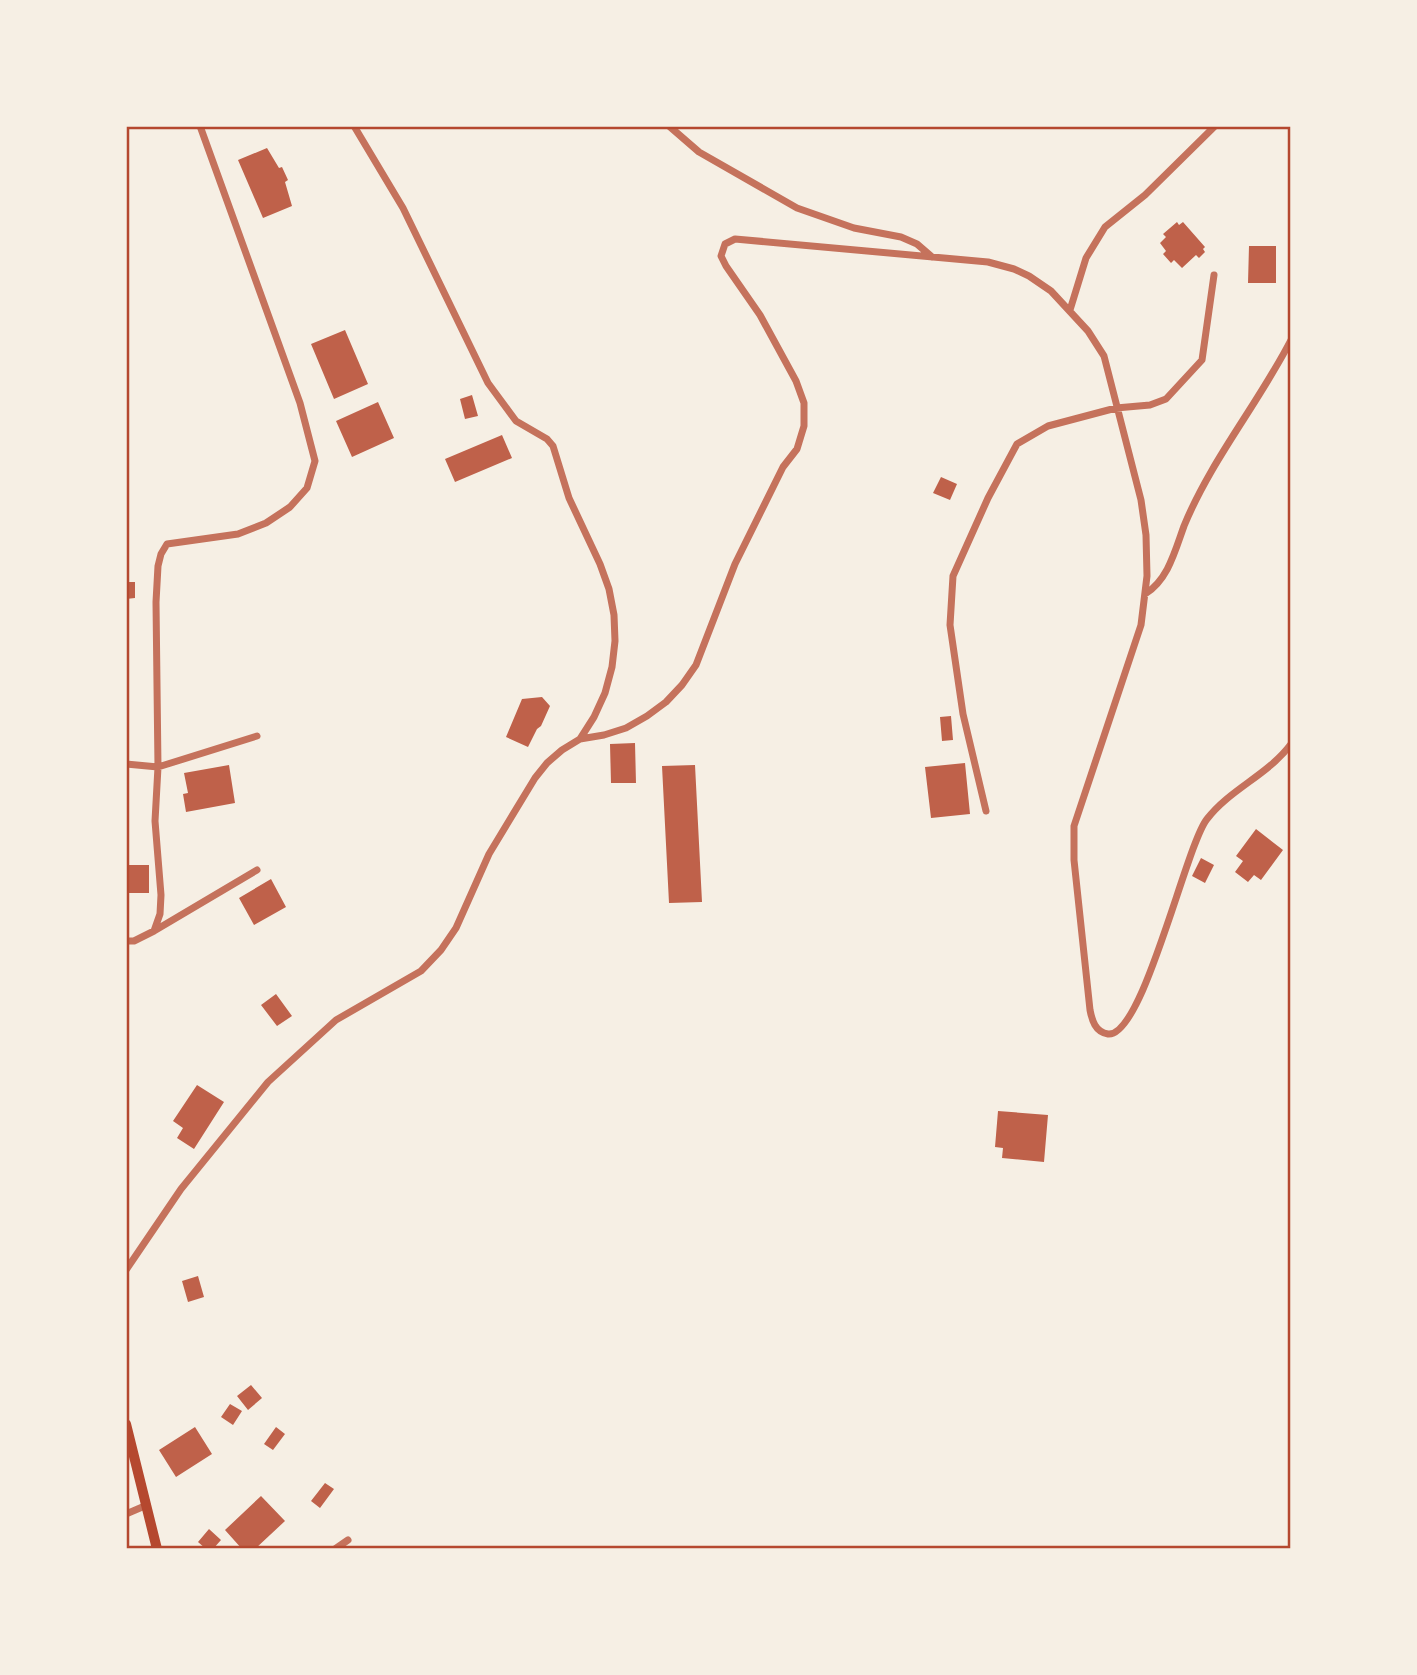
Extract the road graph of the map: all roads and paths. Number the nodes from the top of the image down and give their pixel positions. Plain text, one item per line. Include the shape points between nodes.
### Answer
1 (200, 126) edge
2 (354, 126) edge
3 (669, 126) edge
4 (1215, 126) edge
5 (933, 257) junction
6 (1214, 275) dead end
7 (1070, 310) junction
8 (1291, 340) edge
9 (1116, 408) junction
10 (1145, 594) junction
11 (257, 736) dead end
12 (580, 739) junction
13 (1291, 744) edge
14 (126, 764) edge
15 (158, 767) junction
16 (986, 811) dead end
17 (257, 870) dead end
18 (154, 931) junction
19 (126, 941) edge
20 (126, 1270) edge
21 (126, 1424) edge
22 (147, 1505) junction
23 (126, 1514) edge
24 (348, 1540) dead end
25 (158, 1549) edge
26 (335, 1549) edge

1 - 15 street via 300,403 316,461 307,488 266,523 238,534 163,548 156,602
2 - 12 street via 403,208 488,383 516,421 553,446 569,498 600,564 609,589 615,641 600,705
3 - 5 street via 699,152 797,208 854,228 901,237
4 - 7 street via 1105,227 1086,258
5 - 7 street via 1014,269 1051,291
5 - 12 street via 746,239 724,244 721,256 726,266 760,315 796,381 804,403 804,426 797,449 783,467 735,564 696,666 666,702 626,728
6 - 9 street via 1202,360 1166,398 1150,405
7 - 9 street via 1104,356
8 - 10 street via 1199,494 1166,571
9 - 10 street via 1141,500
9 - 16 street via 1048,426 1017,444 953,576 950,625 963,713
10 - 13 street via 1140,625 1074,826 1090,1010 1098,1030 1115,1033 1133,1009 1205,821
11 - 15 street
12 - 20 street via 535,778 489,854 456,928 441,950 421,971 336,1020 268,1082 181,1189
14 - 15 street
15 - 18 street via 155,821 161,895
17 - 18 street
18 - 19 street
21 - 22 main road
22 - 23 street
22 - 25 main road
24 - 26 street

